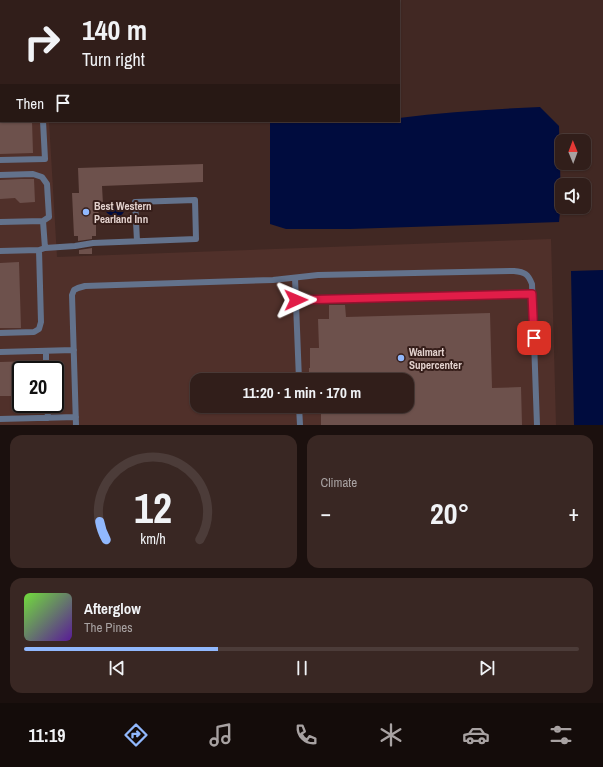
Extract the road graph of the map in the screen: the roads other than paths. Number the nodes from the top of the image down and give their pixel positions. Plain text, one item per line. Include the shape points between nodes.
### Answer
1 (43, 122) edge
2 (0, 160) edge
3 (0, 175) edge
4 (43, 221) junction
5 (0, 222) edge
6 (137, 241) junction
7 (42, 249) junction
8 (0, 251) edge
9 (295, 278) junction
10 (532, 294) junction
11 (296, 300) junction
12 (0, 333) edge
13 (74, 350) junction
14 (46, 351) junction
15 (0, 352) edge
16 (46, 361) edge
17 (298, 373) edge
18 (48, 413) edge
19 (299, 413) edge
20 (48, 418) junction
21 (76, 418) junction
22 (0, 419) edge
23 (76, 425) edge
24 (300, 425) edge
25 (537, 425) edge

1 - 2 lane via 45,159
3 - 4 lane via 33,174 42,177 47,184 49,216
4 - 5 lane
4 - 7 lane
6 - 6 lane via 196,240 195,200 135,202
6 - 7 lane via 93,242
7 - 8 lane
7 - 12 lane via 39,329 34,332
9 - 10 lane via 318,275 514,271 529,276
9 - 11 lane
9 - 13 lane via 78,288 72,295
10 - 11 lane
10 - 25 lane
11 - 17 lane
13 - 14 lane
13 - 21 lane
14 - 15 lane
14 - 16 lane
18 - 20 lane
19 - 24 lane
20 - 21 lane
20 - 22 lane
21 - 23 lane

